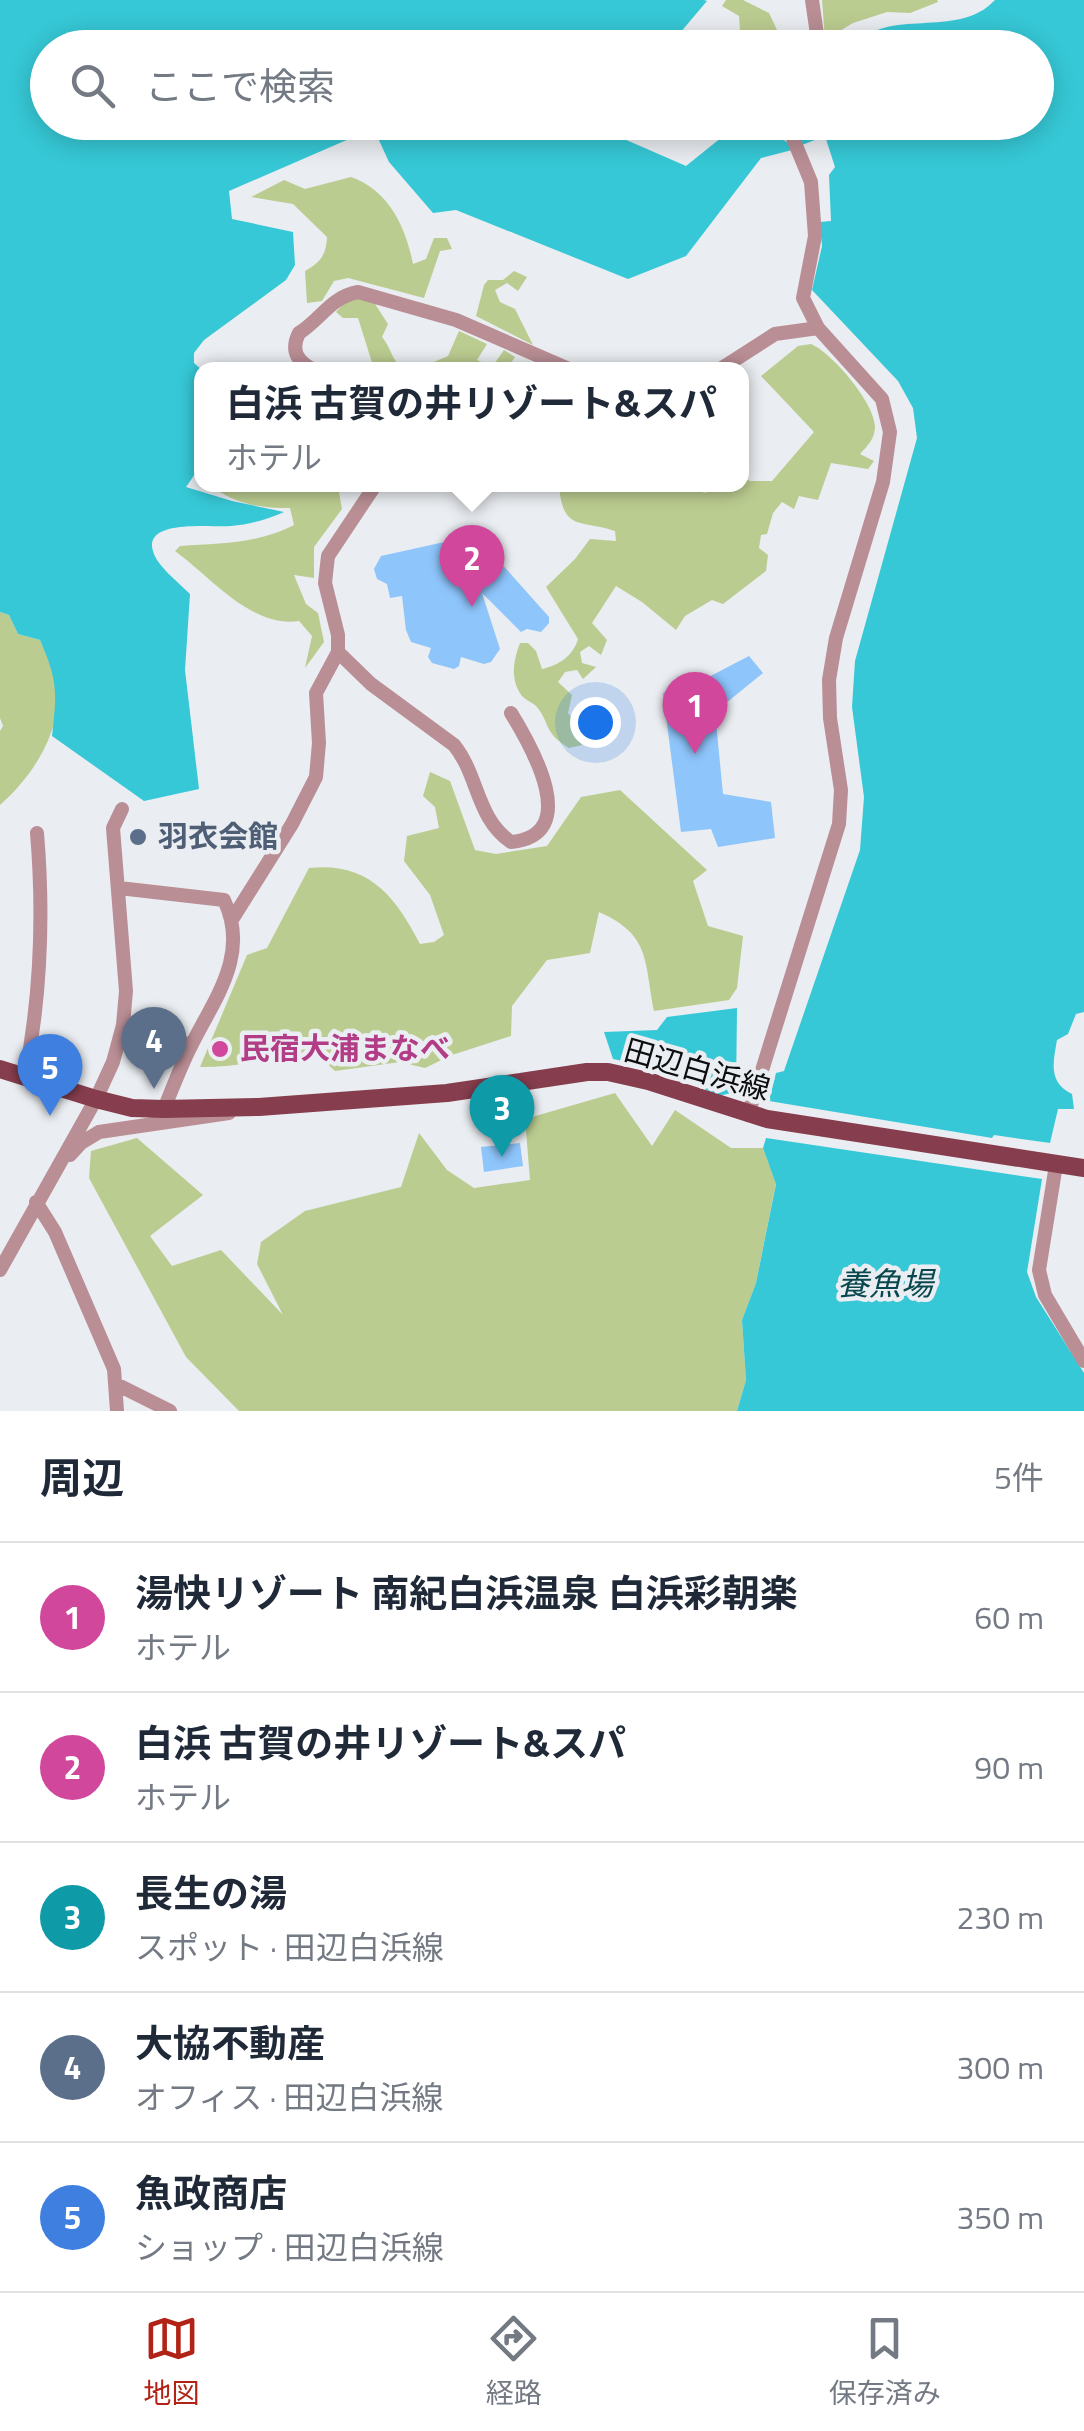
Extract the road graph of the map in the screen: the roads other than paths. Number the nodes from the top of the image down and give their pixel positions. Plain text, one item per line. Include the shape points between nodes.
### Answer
1 (812, 0) edge
2 (816, 30) edge
3 (795, 140) edge
4 (818, 328) junction
5 (300, 362) edge
6 (553, 362) edge
7 (731, 362) edge
8 (371, 492) edge
9 (338, 652) junction
10 (511, 712) dead end
11 (122, 809) dead end
12 (38, 833) dead end
13 (119, 888) junction
14 (233, 918) junction
15 (123, 1025) junction
16 (191, 1046) junction
17 (0, 1069) edge
18 (24, 1077) junction
19 (96, 1099) junction
20 (259, 1107) junction
21 (164, 1109) junction
22 (748, 1115) junction
23 (1056, 1165) junction
24 (1084, 1168) edge
25 (57, 1169) junction
26 (36, 1202) junction
27 (0, 1270) edge
28 (1084, 1361) edge
29 (116, 1384) junction
30 (116, 1411) edge
31 (170, 1411) edge

1 - 2 street
3 - 4 street via 810,182 815,236 803,298
4 - 7 street via 775,334
4 - 22 street via 882,398 890,432 828,680 841,790 838,824
5 - 6 street via 299,333 331,302 358,292 456,320
8 - 9 street via 328,556 325,583
9 - 10 street via 459,751 486,818 510,842 530,840 549,818 541,775
9 - 14 street via 316,693 319,744 312,787
11 - 13 street via 113,828
12 - 18 street via 41,959
13 - 14 street via 224,900
13 - 15 street
14 - 16 street via 234,956
15 - 16 street
15 - 19 street
16 - 21 street
17 - 18 main road, 田辺白浜線
18 - 19 main road, 田辺白浜線
19 - 21 main road, 田辺白浜線
19 - 25 street
20 - 21 main road, 田辺白浜線
20 - 22 main road, 田辺白浜線 via 608,1072
20 - 25 street via 99,1132
22 - 23 main road, 田辺白浜線
23 - 24 main road, 田辺白浜線
23 - 28 street via 1039,1270 1044,1295
25 - 26 street
26 - 27 street
26 - 29 street via 56,1232
29 - 30 street
29 - 31 street

